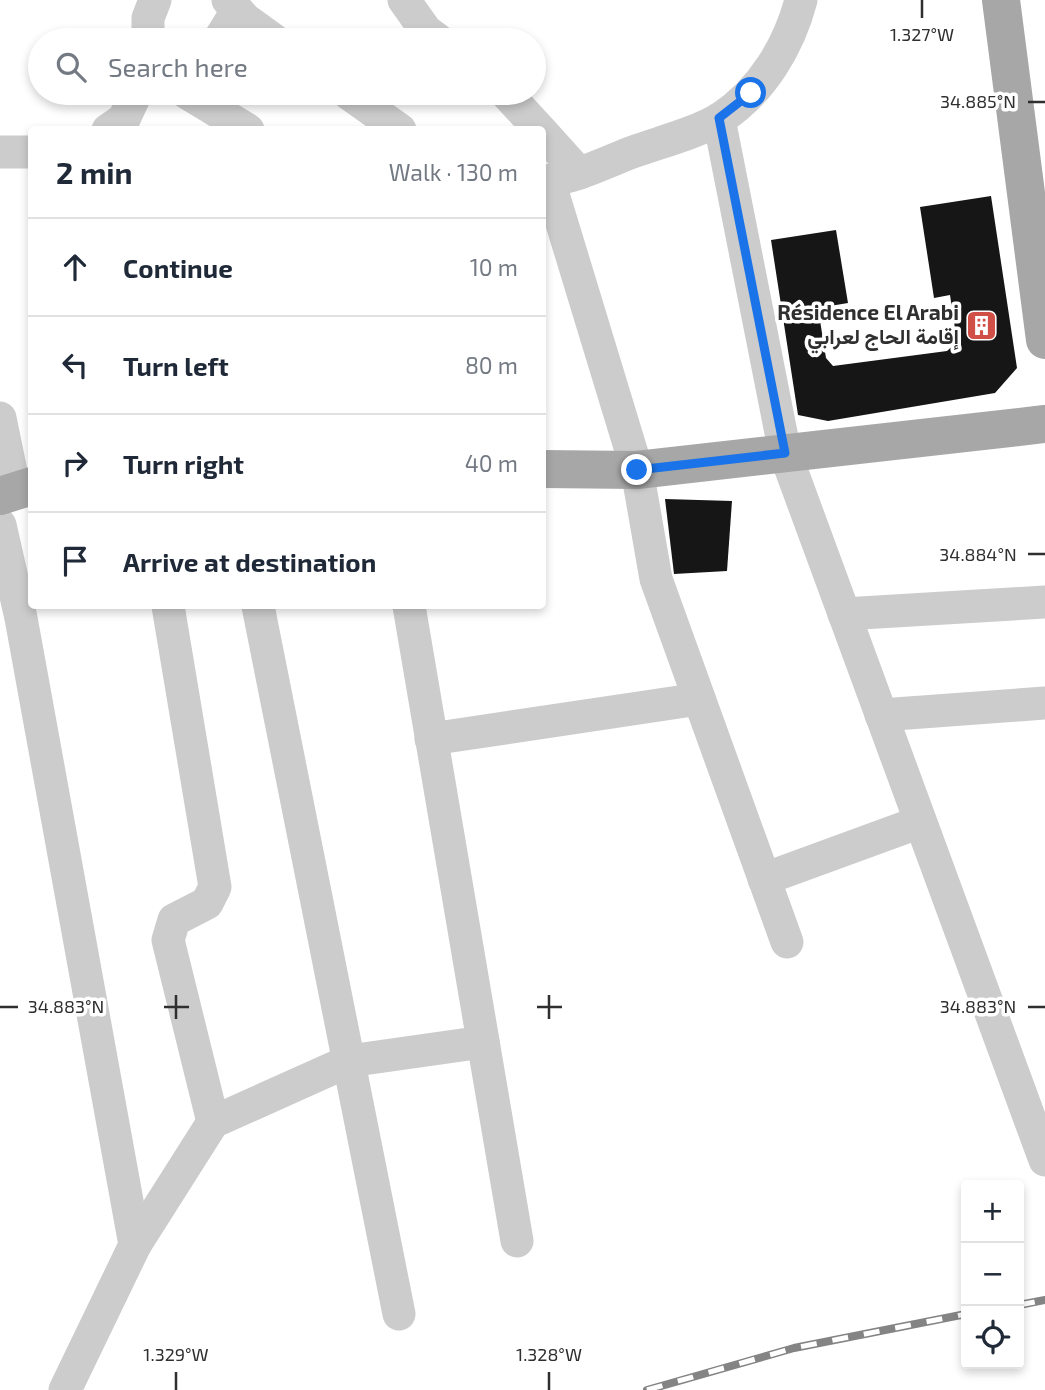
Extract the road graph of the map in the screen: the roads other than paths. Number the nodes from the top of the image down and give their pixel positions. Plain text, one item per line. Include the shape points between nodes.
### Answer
1 (155, 0) edge
2 (404, 0) edge
3 (802, 0) edge
4 (1001, 0) edge
5 (232, 5) edge
6 (148, 28) edge
7 (223, 28) edge
8 (260, 28) edge
9 (423, 28) edge
10 (130, 105) edge
11 (207, 105) edge
12 (365, 105) edge
13 (517, 105) edge
14 (719, 118) junction
15 (113, 126) edge
16 (241, 126) edge
17 (394, 126) edge
18 (536, 126) edge
19 (546, 146) edge
20 (0, 152) edge
21 (28, 152) edge
22 (557, 178) edge
23 (1045, 340) edge
24 (0, 418) edge
25 (1045, 425) edge
26 (785, 453) junction
27 (546, 469) edge
28 (637, 470) junction
29 (12, 499) edge
30 (1045, 602) edge
31 (169, 609) edge
32 (259, 609) edge
33 (410, 609) edge
34 (844, 614) junction
35 (699, 699) junction
36 (1045, 704) edge
37 (881, 715) junction
38 (432, 739) junction
39 (920, 822) junction
40 (764, 878) junction
41 (787, 942) dead end
42 (483, 1042) junction
43 (349, 1061) junction
44 (213, 1122) junction
45 (1045, 1160) edge
46 (517, 1241) dead end
47 (135, 1245) junction
48 (399, 1314) dead end
49 (65, 1390) edge

1 - 6 street
2 - 9 street
3 - 14 street via 776,61 751,93
4 - 23 main road
5 - 7 street
5 - 8 street
10 - 15 street
11 - 16 street
12 - 17 street
13 - 18 street
14 - 22 street
14 - 26 street
19 - 22 street
20 - 21 street
22 - 28 street
24 - 29 street
25 - 26 main road
26 - 28 main road
26 - 34 street
27 - 28 main road
28 - 35 street via 656,579
29 - 47 street via 21,618
30 - 34 street
31 - 44 street via 215,887 206,903 174,920 168,940
32 - 43 street
33 - 38 street
34 - 37 street
35 - 38 street
35 - 40 street
36 - 37 street
37 - 39 street
38 - 42 street
39 - 40 street
39 - 45 street
40 - 41 street
42 - 43 street
42 - 46 street
43 - 44 street
43 - 48 street
44 - 47 street
47 - 49 street

